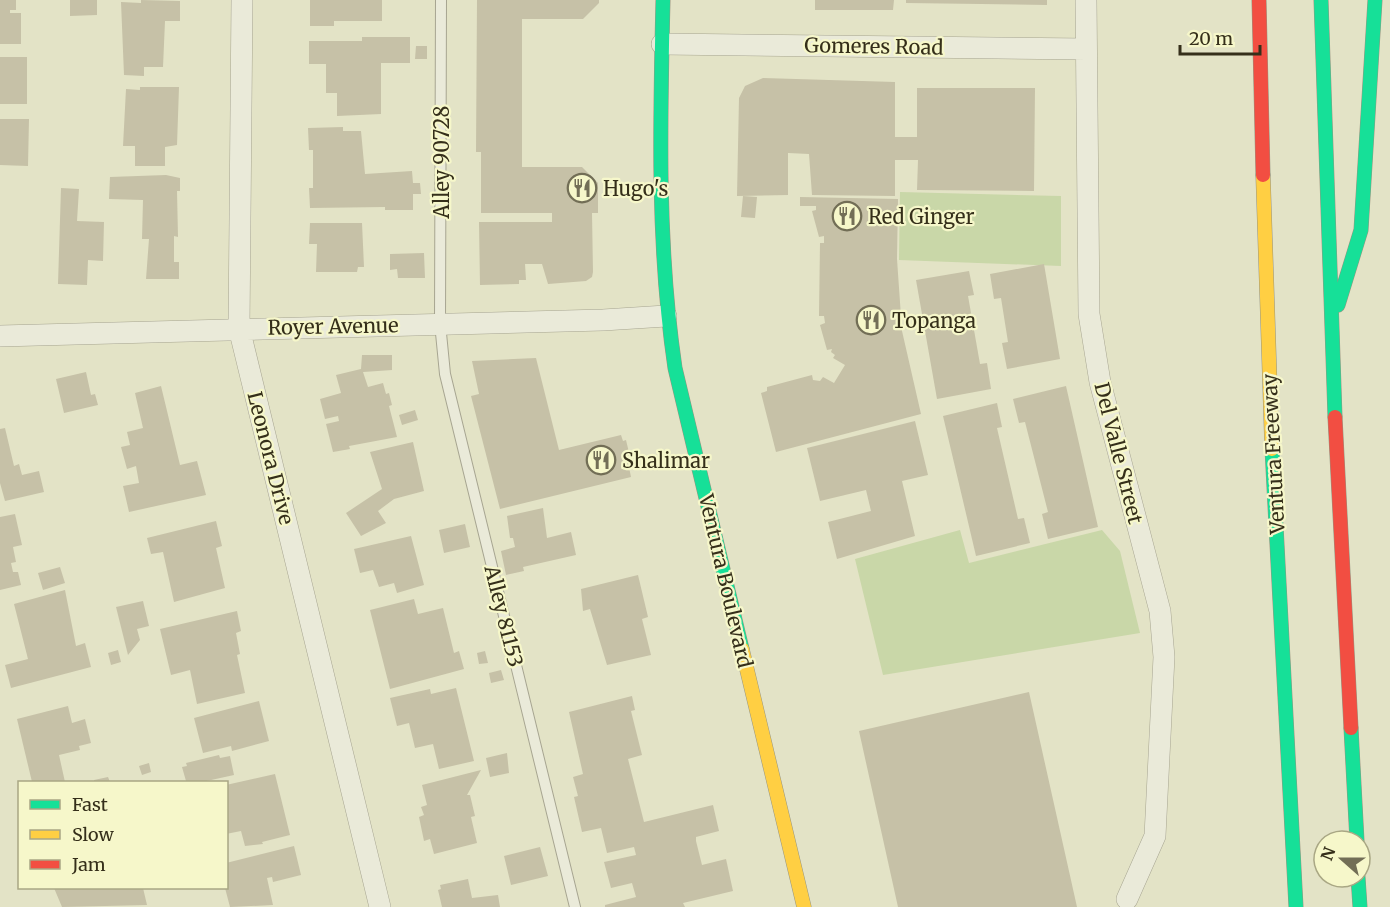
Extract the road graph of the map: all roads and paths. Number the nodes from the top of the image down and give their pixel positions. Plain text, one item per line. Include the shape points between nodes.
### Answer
1 (242, 0) edge
2 (441, 0) edge
3 (663, 0) edge
4 (1086, 0) edge
5 (1259, 0) edge
6 (1321, 0) edge
7 (1375, 0) edge
8 (663, 44) junction
9 (1086, 49) junction
10 (666, 316) junction
11 (440, 323) junction
12 (240, 328) junction
13 (1330, 330) junction
14 (0, 336) edge
15 (1356, 829) edge
16 (1359, 889) edge
17 (1127, 899) dead end
18 (380, 907) edge
19 (575, 907) edge
20 (804, 907) edge
21 (1296, 907) edge
22 (1360, 907) edge

1 - 12 street, Leonora Drive
2 - 11 lane, Alley 90728
3 - 8 main road, Ventura Boulevard
4 - 9 street, Del Valle Street
5 - 21 main road, Ventura Freeway via 1267,348
6 - 13 main road
7 - 13 main road via 1361,230
8 - 9 street, Gomeres Road
8 - 10 main road, Ventura Boulevard
9 - 17 street, Del Valle Street via 1089,314 1100,382 1160,611 1164,657 1155,836
10 - 11 street, Royer Avenue
10 - 20 main road, Ventura Boulevard via 675,368
11 - 12 street, Royer Avenue
11 - 19 lane, Alley 81153 via 445,374
12 - 14 street, Royer Avenue
12 - 18 street, Leonora Drive
13 - 15 main road
16 - 22 main road

